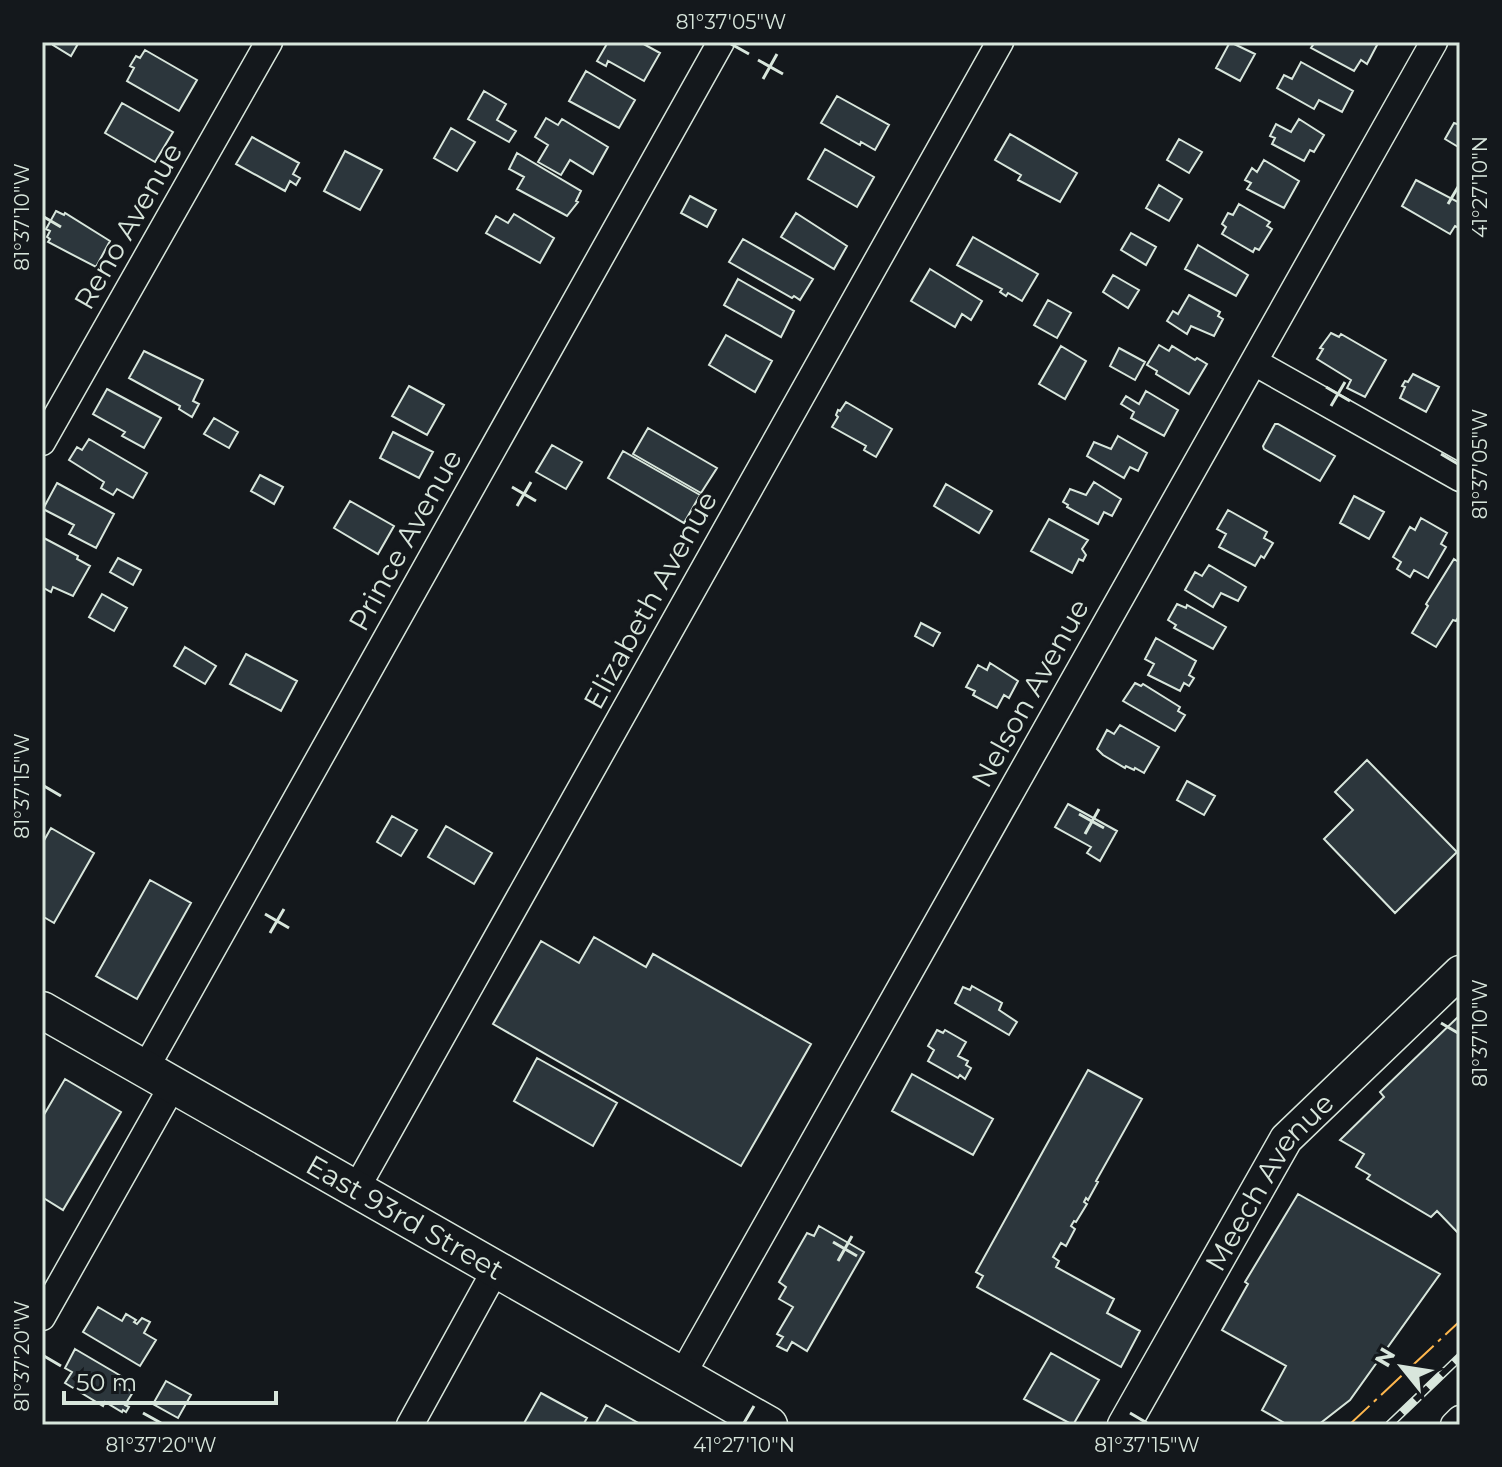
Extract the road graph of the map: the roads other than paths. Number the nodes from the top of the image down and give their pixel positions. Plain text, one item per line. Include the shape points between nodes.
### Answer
1 (269, 42) edge
2 (721, 42) edge
3 (1000, 42) edge
4 (1434, 42) edge
5 (1254, 362) junction
6 (42, 442) edge
7 (1460, 478) edge
8 (1460, 972) edge
9 (42, 1010) edge
10 (159, 1077) junction
11 (356, 1189) junction
12 (496, 1269) junction
13 (42, 1317) edge
14 (682, 1375) junction
15 (1460, 1419) edge
16 (410, 1425) edge
17 (769, 1425) edge
18 (1124, 1425) edge
19 (1454, 1425) edge

1 - 6 street, Reno Avenue
2 - 10 street, Prince Avenue
3 - 11 street, Elizabeth Avenue
4 - 5 street, Nelson Avenue
5 - 7 street
5 - 14 street, Nelson Avenue
8 - 18 street, Meech Avenue via 1286,1139
9 - 10 main road, East 93rd Street
10 - 11 main road, East 93rd Street
10 - 13 street, Prince Avenue
11 - 12 main road, East 93rd Street
12 - 14 main road, East 93rd Street
12 - 16 street
14 - 17 main road, East 93rd Street
15 - 19 street

